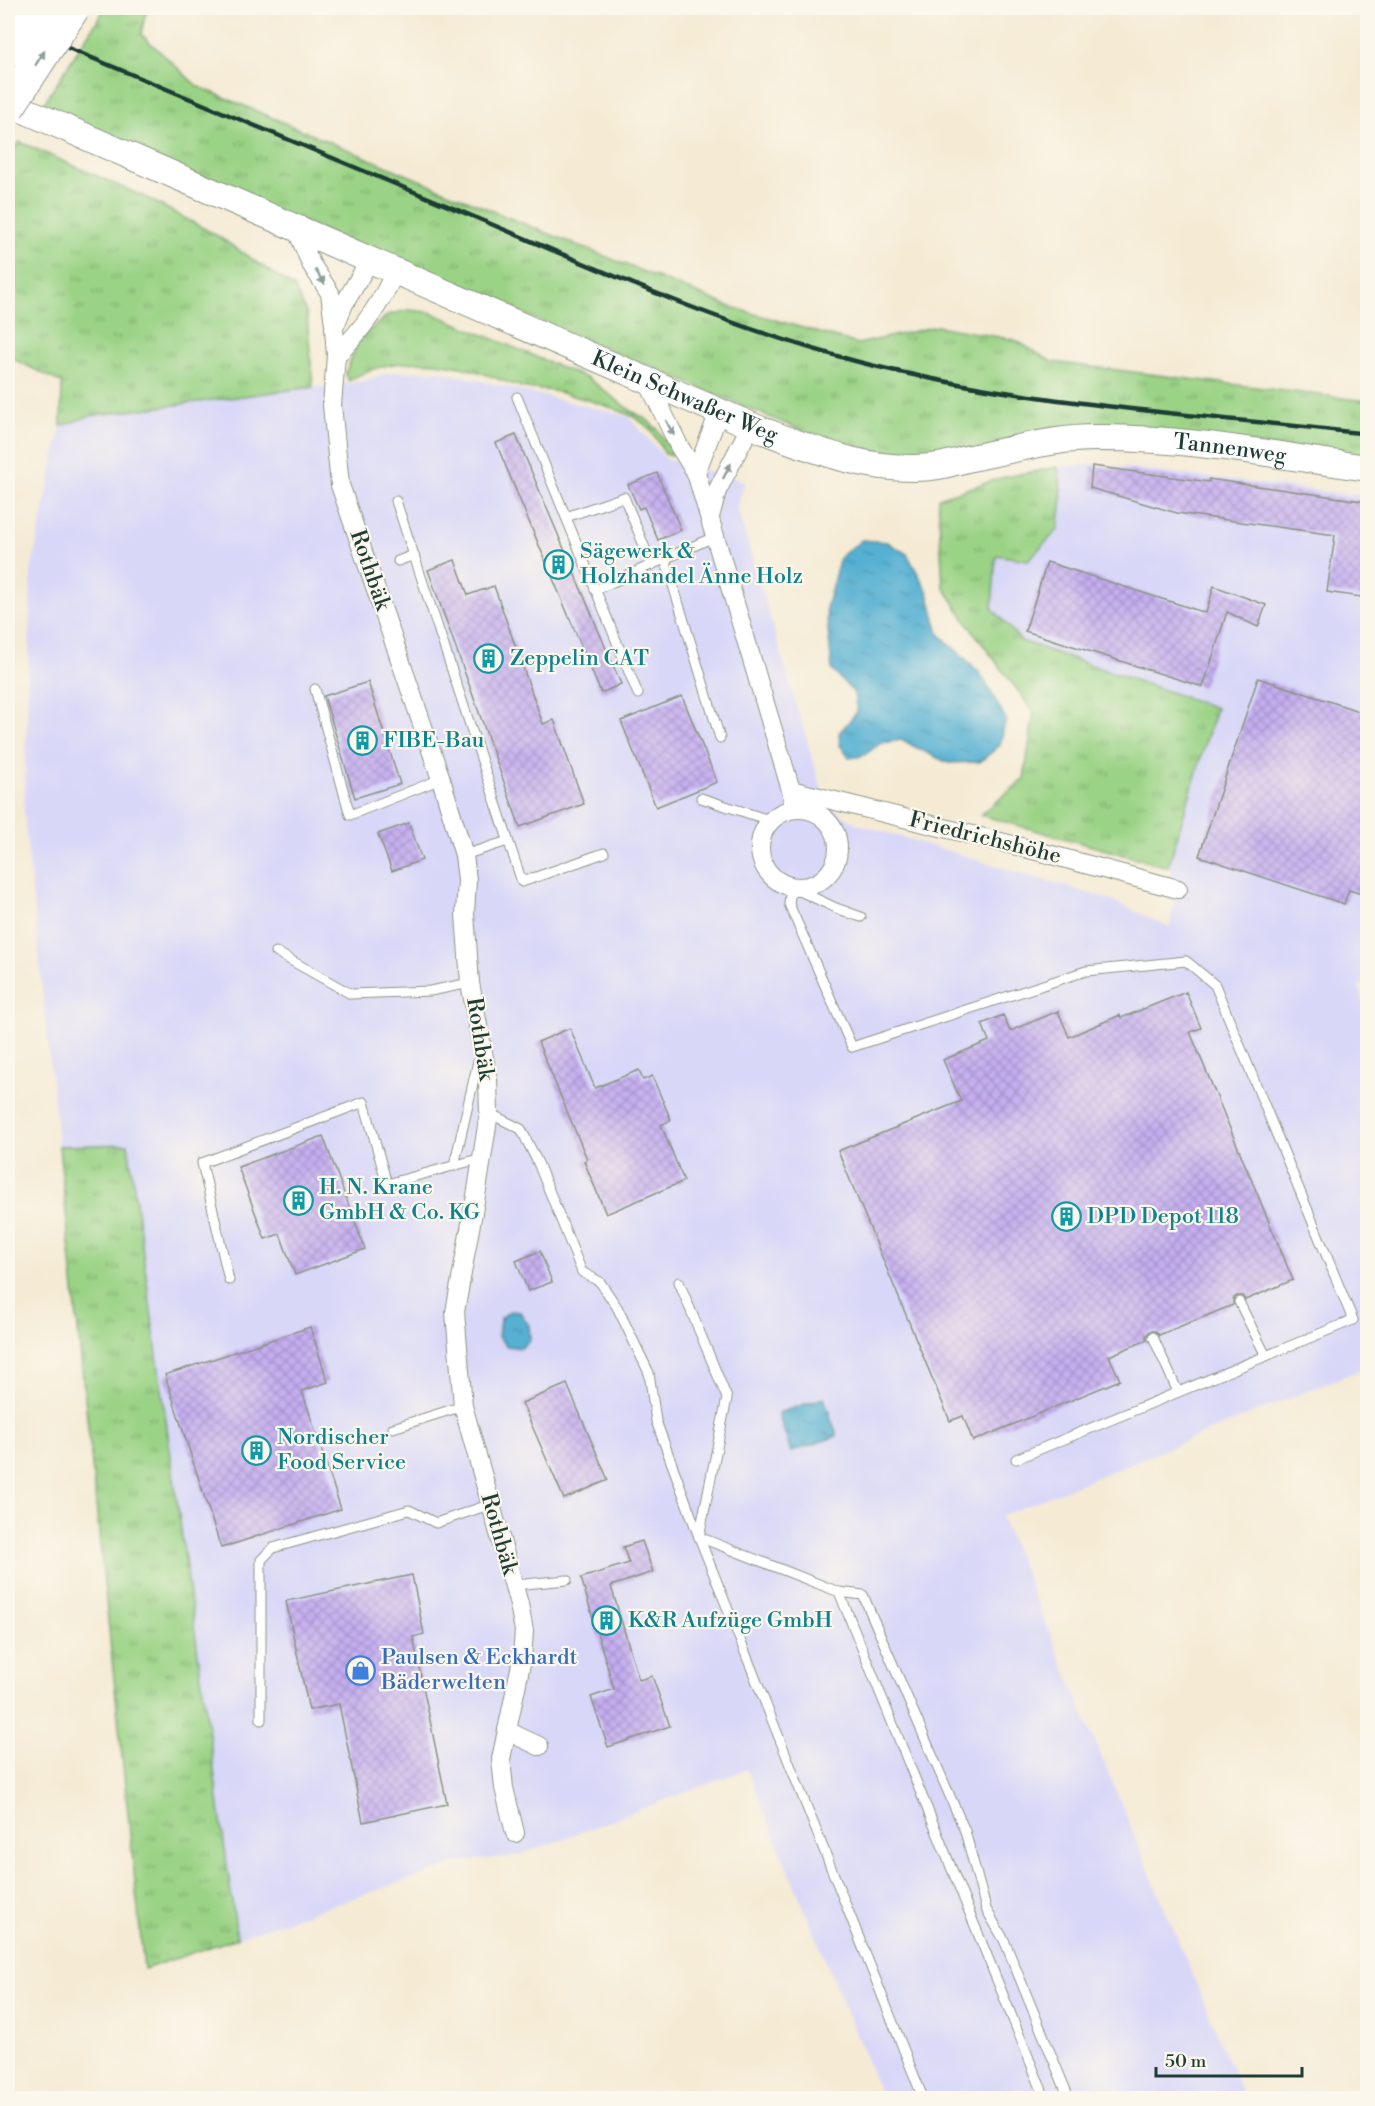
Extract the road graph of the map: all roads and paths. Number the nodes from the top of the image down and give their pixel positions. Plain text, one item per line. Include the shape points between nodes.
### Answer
1 (36, 8) edge
2 (73, 8) edge
3 (8, 51) edge
4 (8, 105) edge
5 (296, 228) junction
6 (370, 260) junction
7 (395, 271) junction
8 (334, 328) junction
9 (336, 356) junction
10 (647, 380) junction
11 (517, 398) dead end
12 (719, 412) junction
13 (751, 425) junction
14 (1093, 438) joint
15 (1368, 468) edge
16 (696, 473) junction
17 (396, 501) dead end
18 (566, 517) junction
19 (710, 518) junction
20 (716, 536) junction
21 (414, 555) junction
22 (665, 559) junction
23 (398, 561) dead end
24 (652, 565) junction
25 (596, 590) junction
26 (315, 689) dead end
27 (638, 694) dead end
28 (720, 738) dead end
29 (441, 779) junction
30 (701, 798) dead end
31 (793, 799) junction
32 (770, 820) junction
33 (508, 841) junction
34 (603, 853) dead end
35 (464, 855) junction
36 (791, 887) junction
37 (1178, 889) dead end
38 (861, 917) dead end
39 (276, 951) dead end
40 (470, 983) junction
41 (482, 1041) junction
42 (489, 1113) junction
43 (482, 1158) junction
44 (454, 1166) junction
45 (229, 1280) dead end
46 (679, 1282) dead end
47 (1239, 1302) dead end
48 (1153, 1337) dead end
49 (1266, 1356) junction
50 (1178, 1392) junction
51 (463, 1406) junction
52 (393, 1428) dead end
53 (1016, 1458) dead end
54 (491, 1504) junction
55 (699, 1537) junction
56 (567, 1580) dead end
57 (514, 1585) junction
58 (839, 1592) junction
59 (261, 1720) dead end
60 (507, 1731) junction
61 (539, 1746) dead end
62 (516, 1833) dead end
63 (923, 2098) edge
64 (1046, 2098) edge
65 (1070, 2098) edge

1 - 3 highway, bridge
4 -> 2 highway, bridge
4 - 5 street, Klein Schwaßer Weg
5 - 6 street, Klein Schwaßer Weg
5 -> 8 street, Rothbäk via 311,264 330,292
6 - 7 street, Klein Schwaßer Weg
6 - 8 street, Rothbäk
7 - 9 street via 372,313
7 - 10 street, Klein Schwaßer Weg
8 - 9 street, Rothbäk
9 - 29 street, Rothbäk via 332,405 340,484
10 - 12 street, Klein Schwaßer Weg
10 -> 16 street
11 - 18 lane
12 - 13 street, Klein Schwaßer Weg
12 - 16 street
13 - 14 street, Klein Schwaßer Weg via 818,452 881,467 931,467 1040,444
19 -> 13 street via 717,492
14 - 15 street, Tannenweg via 1151,439
16 - 19 street
17 - 21 lane
18 - 24 lane via 624,497
18 - 25 lane
19 - 20 street
20 - 22 lane
20 - 31 street
21 - 23 lane
21 - 33 lane
22 - 24 lane
22 - 28 lane
24 - 25 lane
25 - 27 lane
26 - 29 lane via 350,815
29 - 35 street, Rothbäk
30 - 32 lane
31 - 32 street
31 - 36 street via 833,828 839,849 831,871 814,885
31 - 37 street, Friedrichshöhe via 1033,850
32 - 36 street via 760,837 760,857 771,877
33 - 34 lane via 522,882
33 - 35 lane
35 - 40 street, Rothbäk
36 - 38 lane
36 - 49 lane via 789,904 852,1047 1086,971 1186,961 1215,985 1353,1320
39 - 40 lane via 351,994 430,992
40 - 41 street, Rothbäk
41 - 42 street, Rothbäk
41 - 44 lane
42 - 43 street, Rothbäk
42 - 55 lane via 521,1129 582,1272 600,1282 617,1307 649,1373 656,1421
43 - 44 lane
43 - 51 street, Rothbäk via 455,1312
44 - 45 lane via 387,1184 364,1102 202,1163
46 - 55 lane via 727,1398
47 - 49 lane
48 - 50 lane
49 - 50 lane
50 - 53 lane
51 - 52 lane
51 - 54 street, Rothbäk
54 - 57 street, Rothbäk
54 - 59 lane via 436,1523 409,1510 273,1548 261,1560
55 - 58 lane
55 - 63 lane
56 - 57 lane
57 - 60 street, Rothbäk via 524,1632
58 - 64 lane
58 - 65 lane via 863,1595 965,1831 986,1909 1004,1940
60 - 61 street
60 - 62 street, Rothbäk via 501,1759

